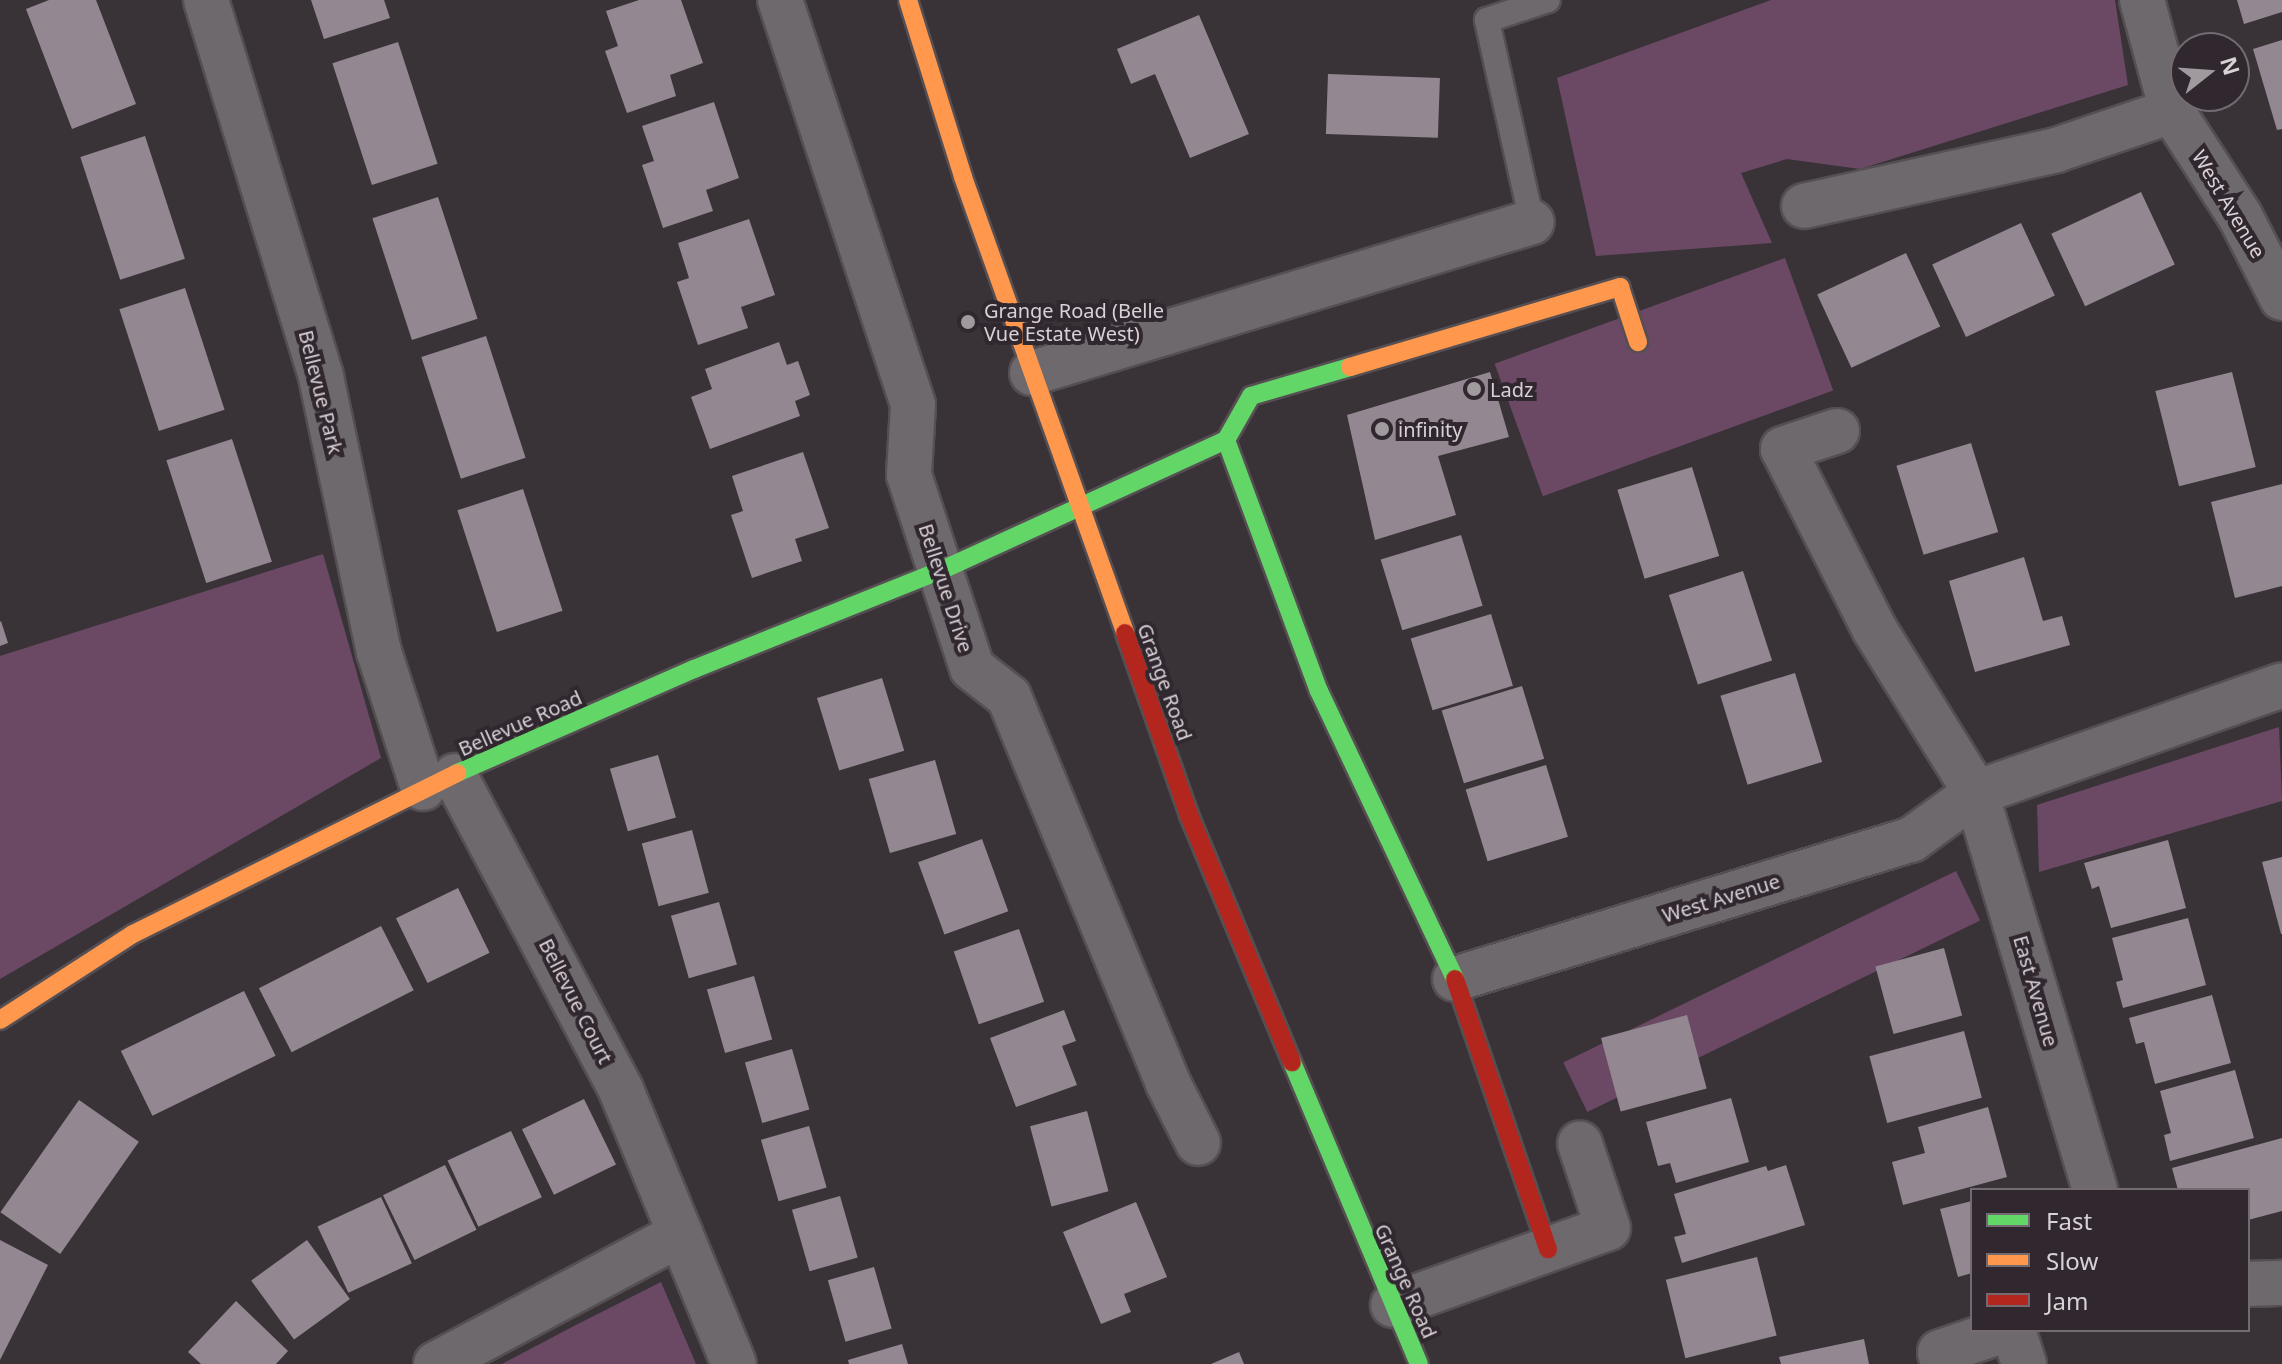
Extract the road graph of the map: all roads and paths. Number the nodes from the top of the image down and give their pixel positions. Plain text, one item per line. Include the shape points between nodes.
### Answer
1 (206, 0) edge
2 (780, 0) edge
3 (908, 0) edge
4 (1548, 0) edge
5 (2142, 0) edge
6 (2170, 104) edge
7 (2170, 112) edge
8 (2173, 112) edge
9 (1804, 206) dead end
10 (1532, 222) joint
11 (2282, 298) edge
12 (1638, 342) dead end
13 (1032, 373) junction
14 (1837, 431) dead end
15 (1226, 440) junction
16 (1079, 507) junction
17 (942, 570) junction
18 (2282, 685) edge
19 (439, 782) junction
20 (1976, 793) junction
21 (1455, 979) junction
22 (0, 1020) edge
23 (1198, 1143) dead end
24 (1580, 1144) dead end
25 (2094, 1188) edge
26 (681, 1234) junction
27 (1548, 1249) junction
28 (2282, 1283) edge
29 (2250, 1284) edge
30 (1393, 1305) junction
31 (1999, 1332) edge
32 (2014, 1332) edge
33 (436, 1364) edge
34 (734, 1364) edge
35 (1419, 1364) edge
36 (1943, 1364) edge
37 (2024, 1364) edge

1 - 19 street, Bellevue Park via 321,377 379,652
2 - 17 street, Bellevue Drive via 913,405 909,475
3 - 13 street, Grange Road
4 - 10 lane via 1487,20
5 - 6 street, West Avenue
7 - 9 street via 2056,150
8 - 11 street, West Avenue via 2240,216
10 - 13 street
12 - 15 street via 1620,287 1251,396
13 - 16 street, Grange Road
14 - 20 street via 1783,449 1875,630
15 - 16 street, Bellevue Road
15 - 21 street via 1319,691
16 - 17 street, Bellevue Road
16 - 30 street, Grange Road via 1189,815
17 - 19 street, Bellevue Road via 694,669
17 - 23 street, Bellevue Drive via 972,668 1009,697 1168,1083
18 - 20 street, West Avenue
19 - 22 street, Bellevue Road via 133,934
19 - 26 street, Bellevue Court via 621,1090
20 - 21 street, West Avenue via 1911,840
20 - 25 street, East Avenue
21 - 27 street
24 - 27 street via 1608,1228
26 - 33 street
26 - 34 street, Bellevue Court
27 - 30 street
28 - 29 street
30 - 35 street, Grange Road
31 - 36 street via 1940,1352
32 - 37 street

